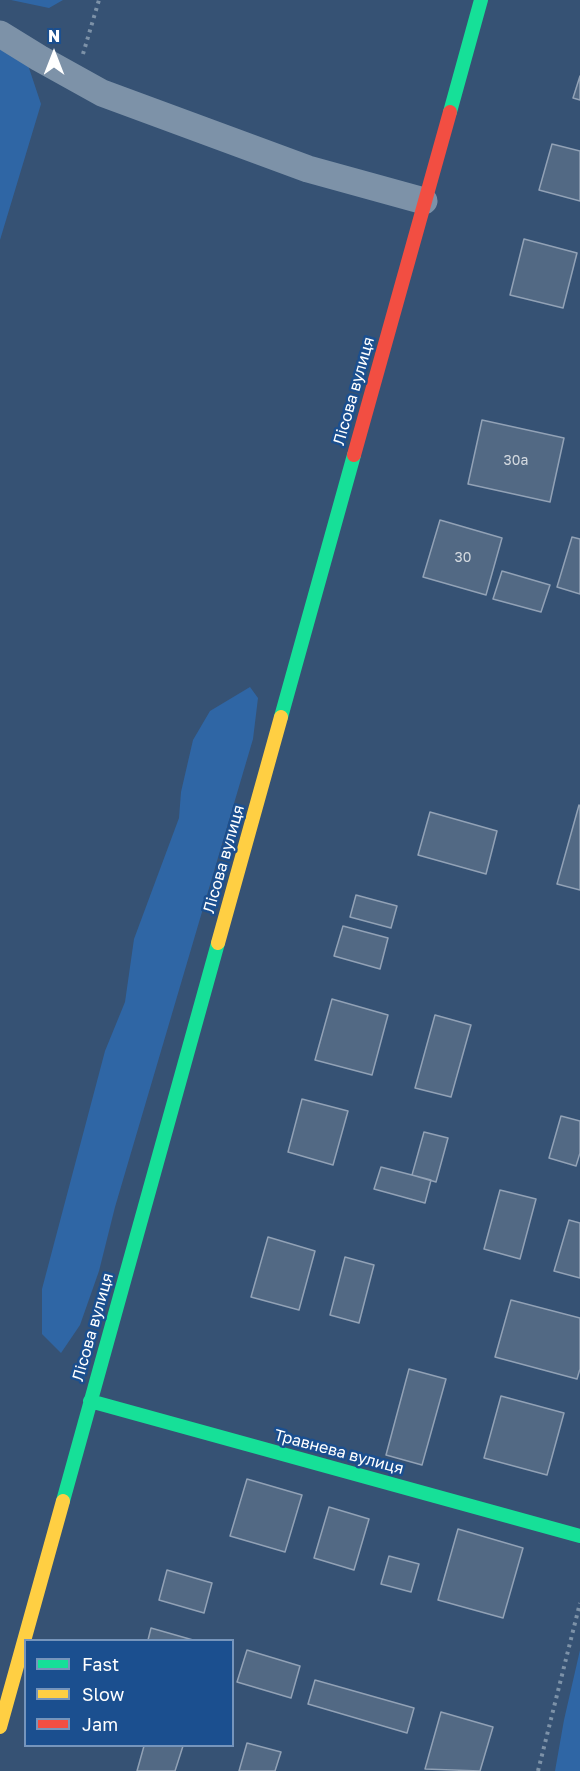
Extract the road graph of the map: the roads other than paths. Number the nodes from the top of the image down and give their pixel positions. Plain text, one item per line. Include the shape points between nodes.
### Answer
1 (482, 0) edge
2 (0, 34) edge
3 (424, 201) junction
4 (90, 1401) junction
5 (580, 1536) edge
6 (24, 1639) edge
7 (24, 1640) edge
8 (0, 1727) edge

1 - 3 street, Лісова вулиця
2 - 3 street via 102,93 308,169
3 - 4 street, Лісова вулиця
4 - 5 street, Травнева вулиця
4 - 6 street, Лісова вулиця
7 - 8 street, Лісова вулиця

